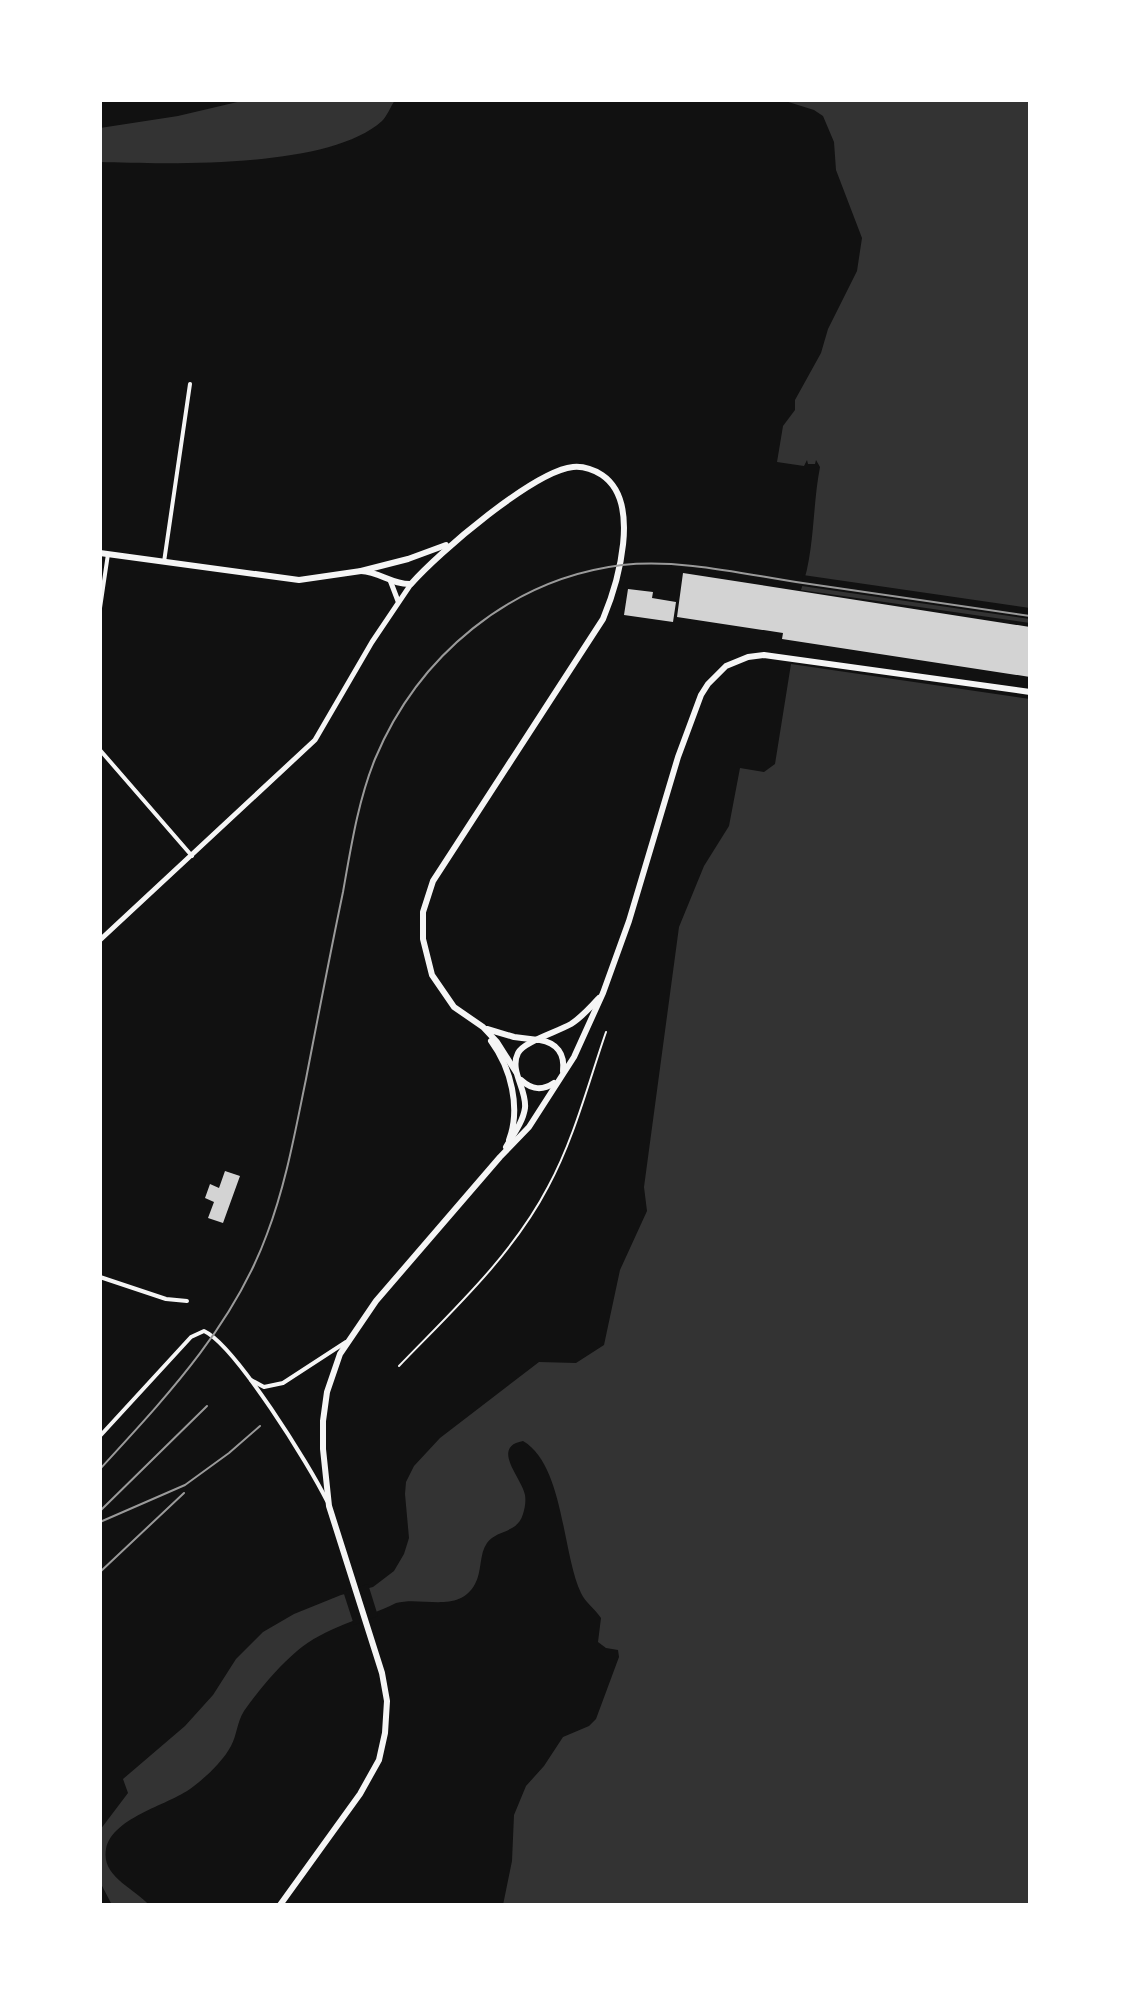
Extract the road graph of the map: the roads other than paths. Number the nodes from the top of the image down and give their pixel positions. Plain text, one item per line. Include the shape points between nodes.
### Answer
1 (190, 384) dead end
2 (453, 542) junction
3 (104, 554) edge
4 (408, 559) junction
5 (164, 562) junction
6 (361, 571) junction
7 (422, 572) junction
8 (390, 580) junction
9 (411, 584) junction
10 (398, 602) junction
11 (100, 608) edge
12 (1030, 692) edge
13 (100, 750) edge
14 (192, 856) junction
15 (100, 940) edge
16 (603, 993) junction
17 (483, 1027) junction
18 (540, 1040) junction
19 (518, 1076) junction
20 (561, 1076) junction
21 (500, 1157) junction
22 (100, 1277) edge
23 (187, 1301) dead end
24 (346, 1342) junction
25 (248, 1378) junction
26 (100, 1436) edge
27 (329, 1506) junction
28 (280, 1905) edge

1 - 5 street
2 - 4 main road
2 - 7 main road
2 - 17 main road via 535,483 580,467 604,476 617,492 623,513 617,583 603,619 433,881 423,912 426,957 436,984 454,1007
3 - 5 main road
3 - 11 street
4 - 6 main road
4 - 7 main road
5 - 6 main road via 299,580
6 - 8 main road
7 - 9 main road
8 - 9 main road
8 - 10 street
9 - 10 street
10 - 14 street via 315,740
12 - 16 main road via 764,655 726,666 701,695 682,743
13 - 14 street
14 - 15 street
16 - 18 main road via 581,1017
16 - 20 main road
17 - 18 main road
17 - 19 main road
17 - 21 main road via 512,1089 511,1137
18 - 19 main road via 519,1051
18 - 20 main road via 559,1050
19 - 20 main road via 539,1089
19 - 21 main road via 525,1111
20 - 21 main road via 535,1120
21 - 24 main road
22 - 23 street
24 - 25 street via 283,1383 264,1387
24 - 27 main road via 330,1380 323,1421
25 - 26 street via 213,1336 201,1331
25 - 27 street via 313,1472
27 - 28 main road via 372,1638 387,1701 385,1733 379,1760 360,1794

